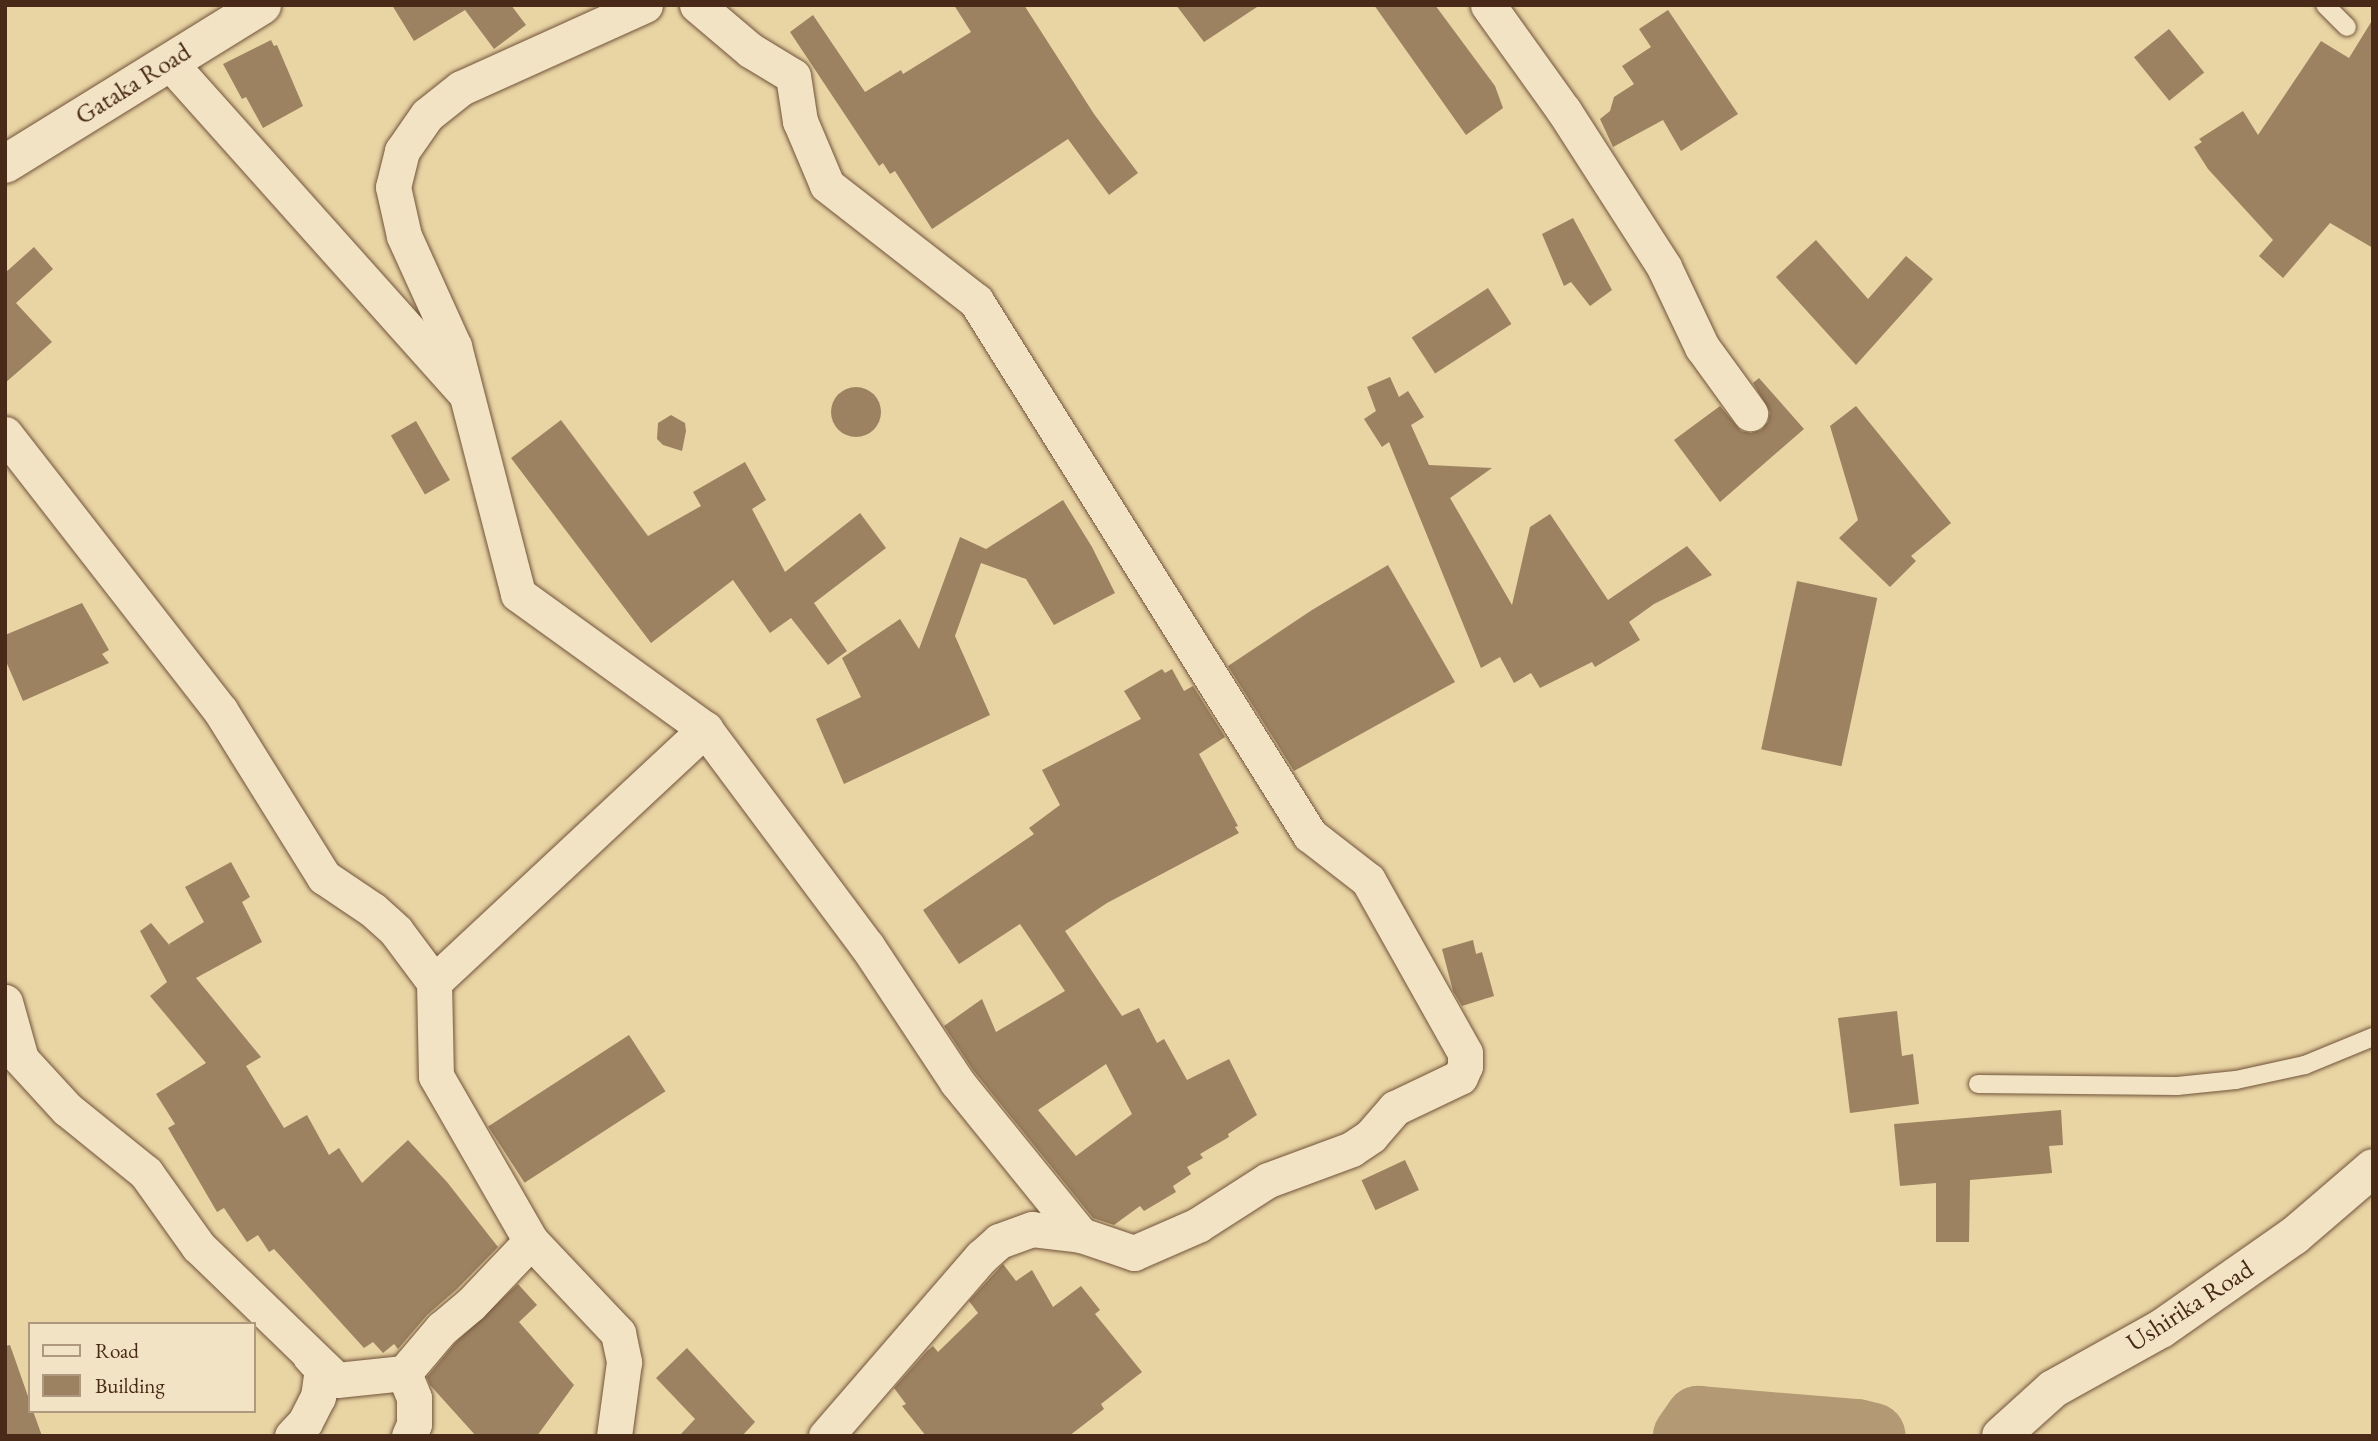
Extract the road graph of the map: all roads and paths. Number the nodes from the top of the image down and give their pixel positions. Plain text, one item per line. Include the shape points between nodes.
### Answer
1 (262, 5) edge
2 (645, 5) edge
3 (697, 5) edge
4 (1488, 5) edge
5 (2325, 5) edge
6 (2347, 27) dead end
7 (169, 62) junction
8 (6, 162) edge
9 (467, 396) junction
10 (1750, 413) dead end
11 (5, 434) edge
12 (705, 729) junction
13 (434, 982) junction
14 (5, 1002) edge
15 (2373, 1037) edge
16 (13, 1062) edge
17 (1978, 1084) dead end
18 (2373, 1168) edge
19 (1081, 1235) junction
20 (531, 1241) junction
21 (263, 1309) junction
22 (404, 1373) junction
23 (2004, 1433) edge
24 (292, 1436) edge
25 (409, 1436) edge
26 (614, 1436) edge
27 (826, 1436) edge

1 - 7 street, Gataka Road
2 - 9 street via 461,88 427,115 402,151 393,187 404,236 454,346
3 - 19 street via 750,50 793,76 800,121 827,185 976,301 1310,835 1368,880 1465,1052 1460,1077 1395,1108 1371,1136 1352,1149 1268,1180 1198,1225 1134,1253
4 - 10 street via 1564,111 1664,267 1702,346
5 - 6 lane
7 - 8 street, Gataka Road
7 - 9 street
9 - 12 street via 519,594
11 - 13 street via 220,710 324,877 396,930
12 - 13 street
12 - 19 street via 867,946 957,1082
13 - 20 street via 436,1076
14 - 16 street
15 - 17 lane via 2305,1065 2236,1080 2177,1086
16 - 21 street via 146,1173 198,1246
18 - 23 street, Ushirika Road via 2294,1237 2161,1329 2053,1389
19 - 27 street via 1032,1229 999,1241
20 - 22 street via 442,1328
20 - 26 street via 618,1333 624,1362
21 - 22 street via 337,1380
21 - 24 street via 322,1369 318,1396
22 - 25 street via 414,1398

